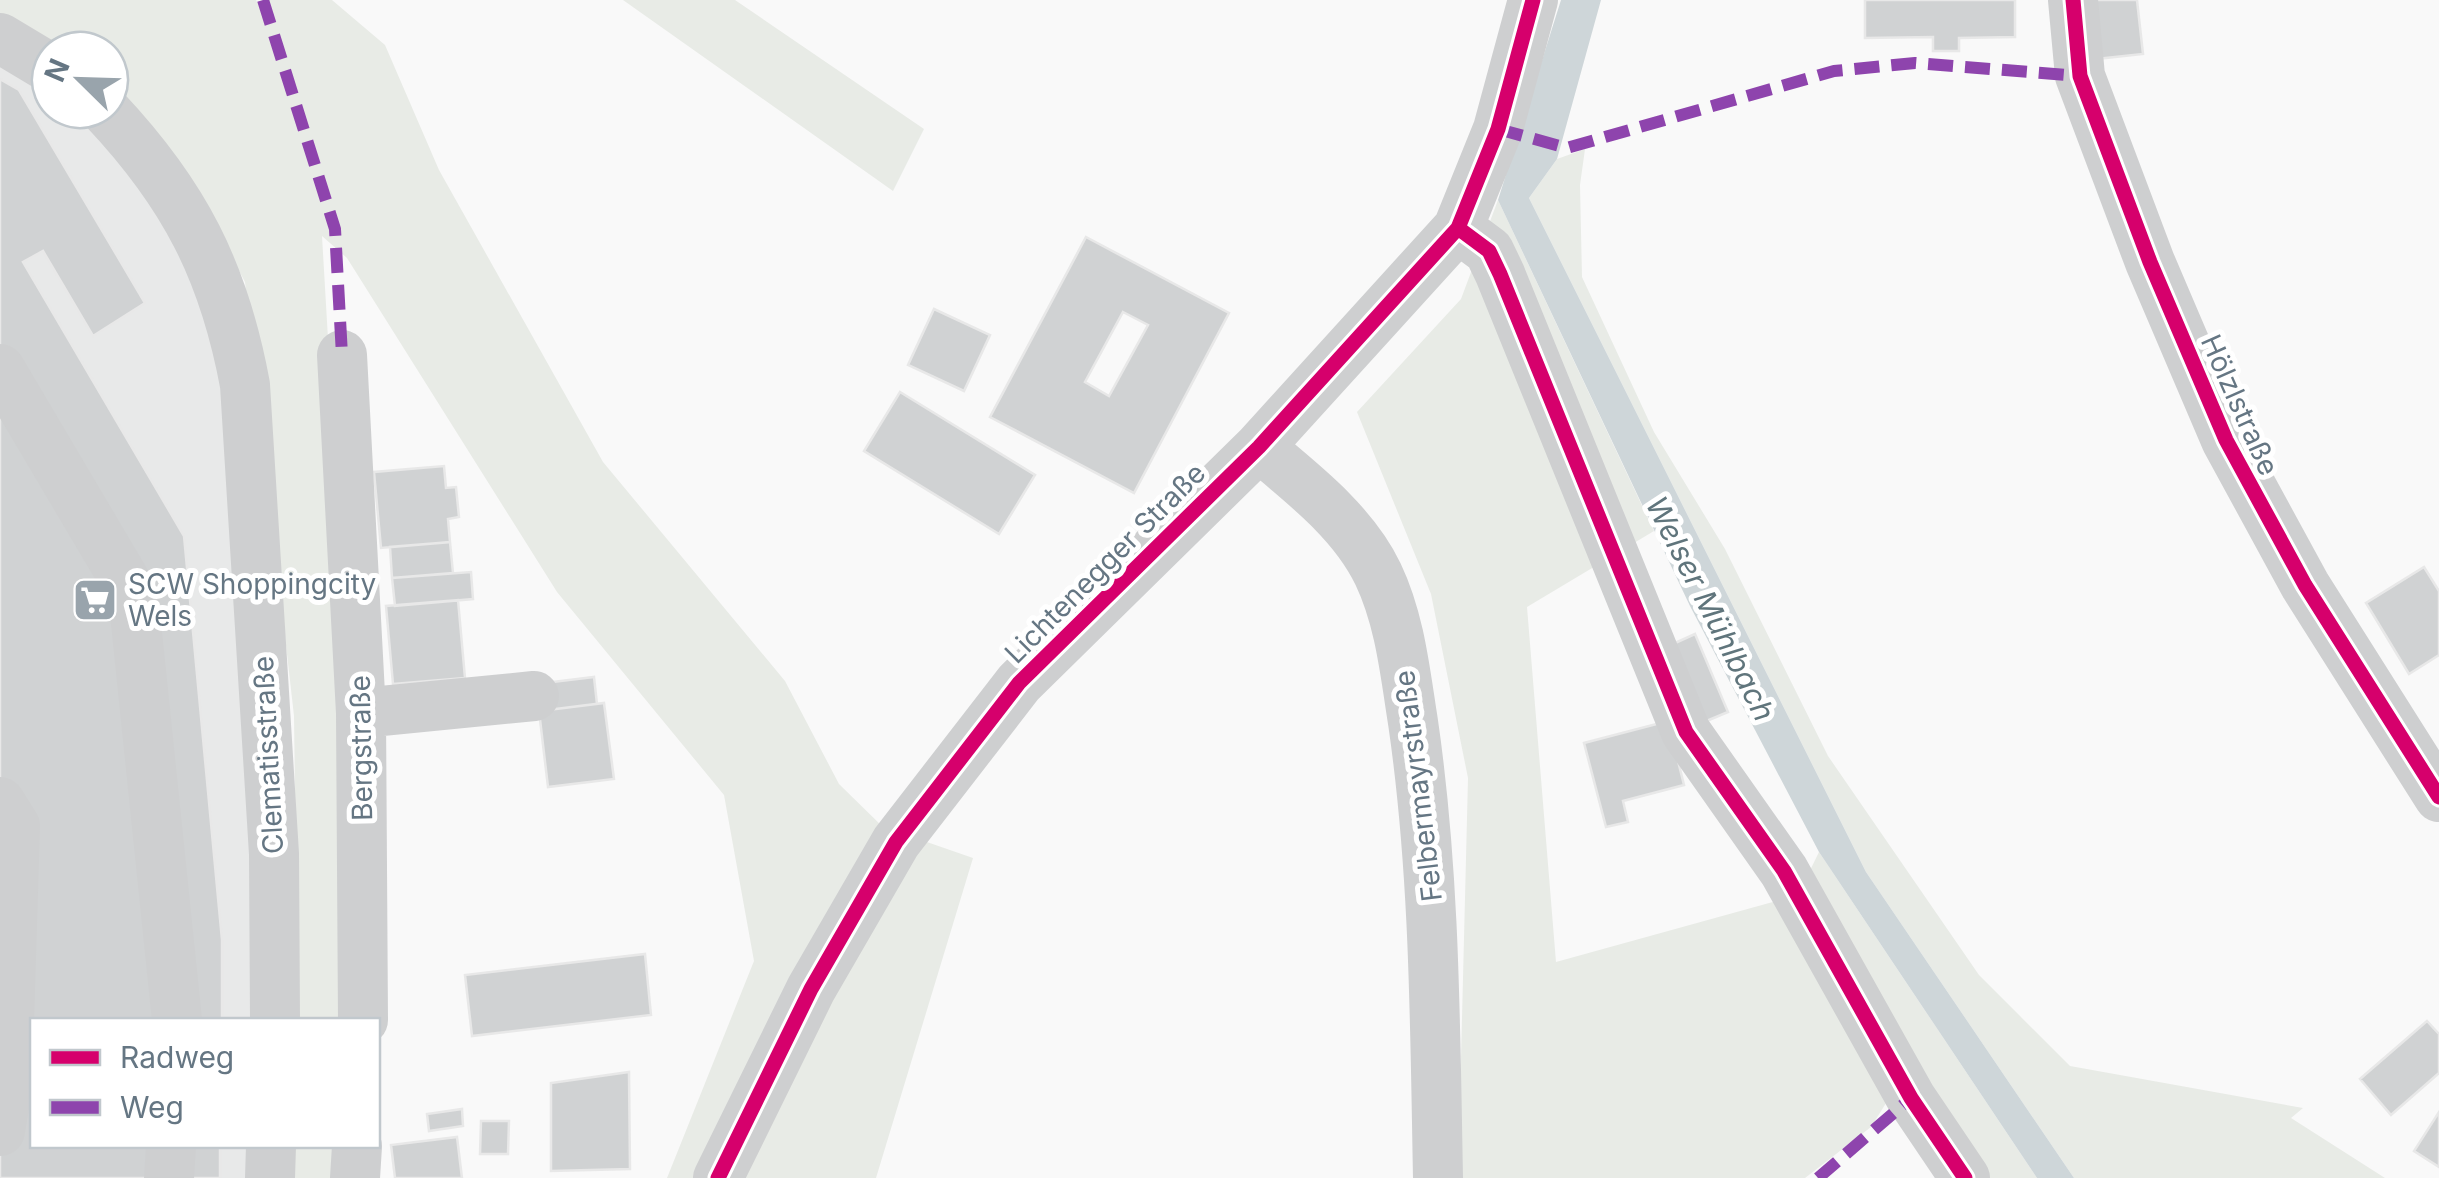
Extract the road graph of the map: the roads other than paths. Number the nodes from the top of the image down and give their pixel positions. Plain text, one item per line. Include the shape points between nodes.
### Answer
1 (1533, 0) edge
2 (2073, 0) edge
3 (0, 38) edge
4 (30, 56) edge
5 (124, 130) edge
6 (1458, 228) junction
7 (342, 356) dead end
8 (0, 369) edge
9 (1259, 447) junction
10 (534, 696) dead end
11 (361, 713) junction
12 (2439, 798) edge
13 (0, 802) edge
14 (177, 1018) edge
15 (275, 1018) edge
16 (363, 1018) edge
17 (0, 1131) edge
18 (171, 1148) edge
19 (271, 1148) edge
20 (358, 1148) edge
21 (169, 1178) edge
22 (270, 1178) edge
23 (354, 1178) edge
24 (718, 1178) edge
25 (1438, 1178) edge
26 (1965, 1178) edge

1 - 6 street, Lichtenegger Straße via 1498,129
2 - 12 street, Hölzlstraße via 2080,76 2226,440 2305,585
3 - 4 street
5 - 15 street, Clematisstraße via 184,208 214,269 245,385 274,854
6 - 9 street, Lichtenegger Straße
6 - 26 street via 1489,251 1500,274 1686,732 1784,871 1912,1098
7 - 11 street, Bergstraße
8 - 14 street via 133,594
9 - 24 street, Lichtenegger Straße via 1019,683 896,842 811,989
9 - 25 street, Felbermayrstraße via 1318,497 1357,542 1377,572 1402,647 1428,831
10 - 11 street
11 - 16 street, Bergstraße
13 - 17 street via 15,826
18 - 21 street
19 - 22 street
20 - 23 street

